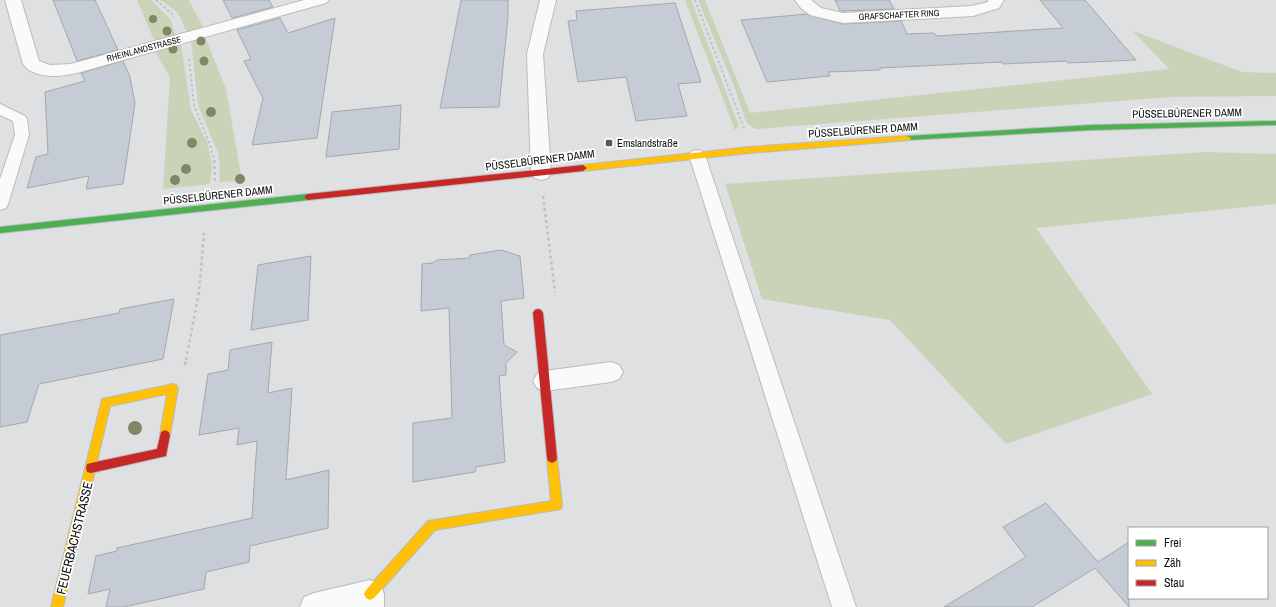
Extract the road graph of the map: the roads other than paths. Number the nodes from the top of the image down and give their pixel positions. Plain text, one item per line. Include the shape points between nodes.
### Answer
1 (13, 0) edge
2 (318, 0) edge
3 (548, 0) edge
4 (803, 0) edge
5 (996, 0) edge
6 (0, 110) edge
7 (1276, 123) edge
8 (697, 155) junction
9 (541, 173) junction
10 (0, 204) edge
11 (0, 230) edge
12 (538, 314) dead end
13 (611, 372) dead end
14 (545, 381) junction
15 (91, 468) junction
16 (370, 600) edge
17 (57, 607) edge
18 (314, 607) edge
19 (844, 607) edge

1 - 2 street, RHEINLANDSTRASSE via 31,64 39,70 53,71 182,39
3 - 9 street via 535,54
4 - 5 street, GRAFSCHAFTER RING via 826,16 844,18 973,11 994,4
6 - 10 lane via 20,119 22,135
7 - 8 main road, PÜSSELBÜRENER DAMM via 1190,123 981,133
8 - 9 main road, PÜSSELBÜRENER DAMM
8 - 19 lane
9 - 11 main road, PÜSSELBÜRENER DAMM
12 - 14 main road
13 - 14 street
14 - 16 main road via 557,505 432,525
15 - 15 main road, FEUERBACHSTRASSE via 162,453 173,388 106,402
15 - 17 main road, FEUERBACHSTRASSE
16 - 18 street

